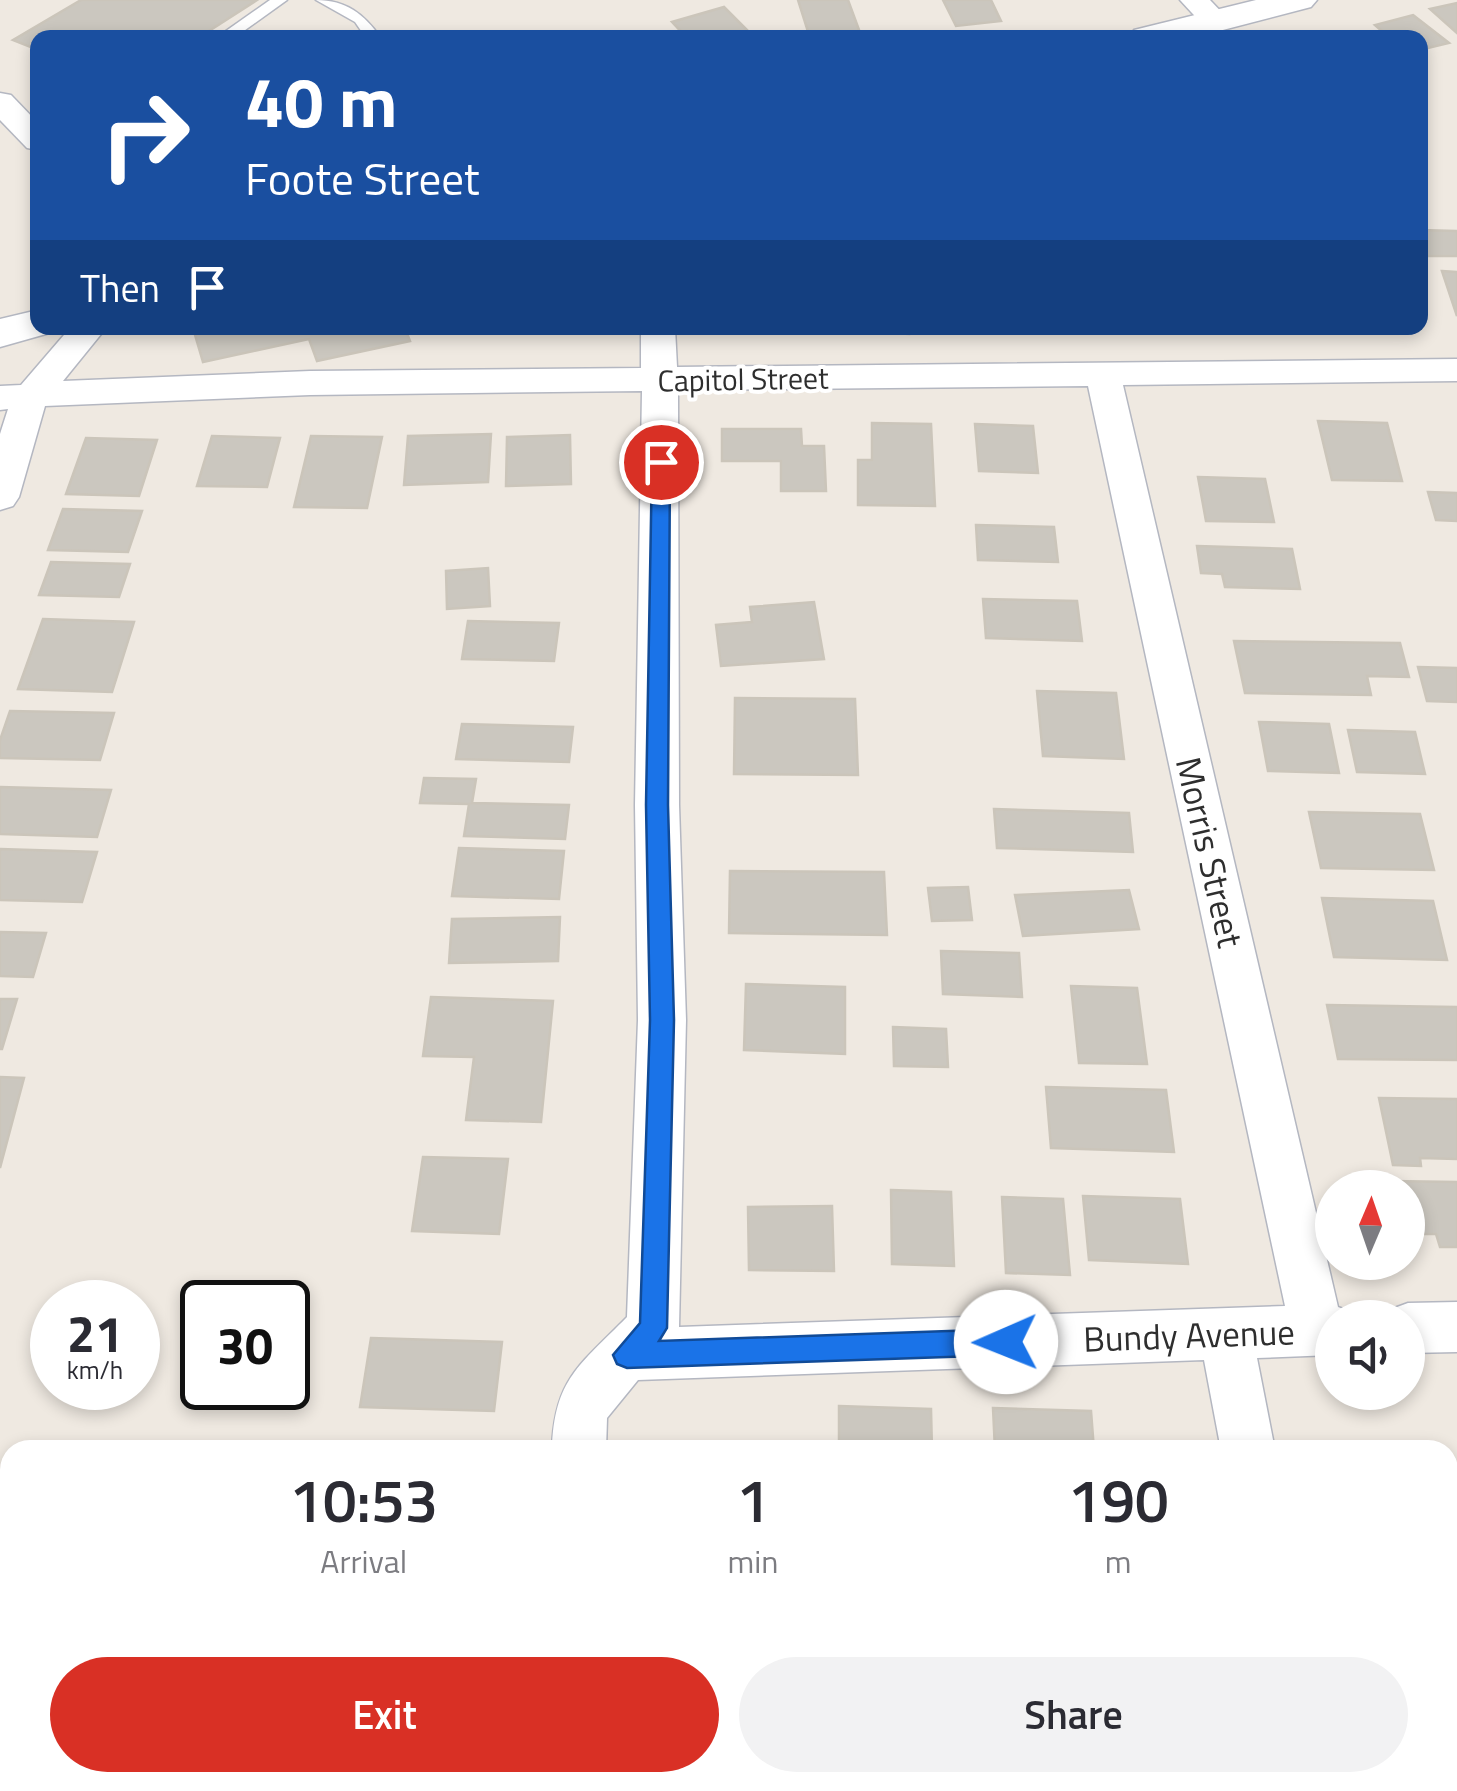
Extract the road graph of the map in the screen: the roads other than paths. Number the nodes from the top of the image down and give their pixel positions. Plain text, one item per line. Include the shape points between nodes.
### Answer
1 (280, 0) edge
2 (322, 0) edge
3 (1298, 0) edge
4 (1204, 10) edge
5 (235, 30) edge
6 (368, 30) edge
7 (1163, 30) edge
8 (0, 102) edge
9 (30, 133) edge
10 (30, 325) edge
11 (0, 333) edge
12 (82, 335) edge
13 (658, 335) edge
14 (1457, 370) edge
15 (1102, 374) junction
16 (660, 380) junction
17 (15, 398) edge
18 (0, 498) edge
19 (1318, 1300) edge
20 (1457, 1327) edge
21 (1425, 1328) edge
22 (1315, 1330) edge
23 (1225, 1332) junction
24 (627, 1355) junction
25 (579, 1440) edge
26 (1246, 1440) edge

1 - 5 lane
2 - 6 lane via 360,18
3 - 4 street
4 - 7 street
8 - 9 street
10 - 11 street
12 - 17 street
13 - 16 street
14 - 15 street, Capitol Street
15 - 16 street, Capitol Street
15 - 19 street, Morris Street
16 - 17 street, Capitol Street via 129,388
16 - 24 street via 662,1020 654,1309 653,1328
17 - 18 street
20 - 21 street
22 - 23 street, Bundy Avenue
23 - 24 street, Bundy Avenue
23 - 26 street
24 - 25 street via 580,1412

